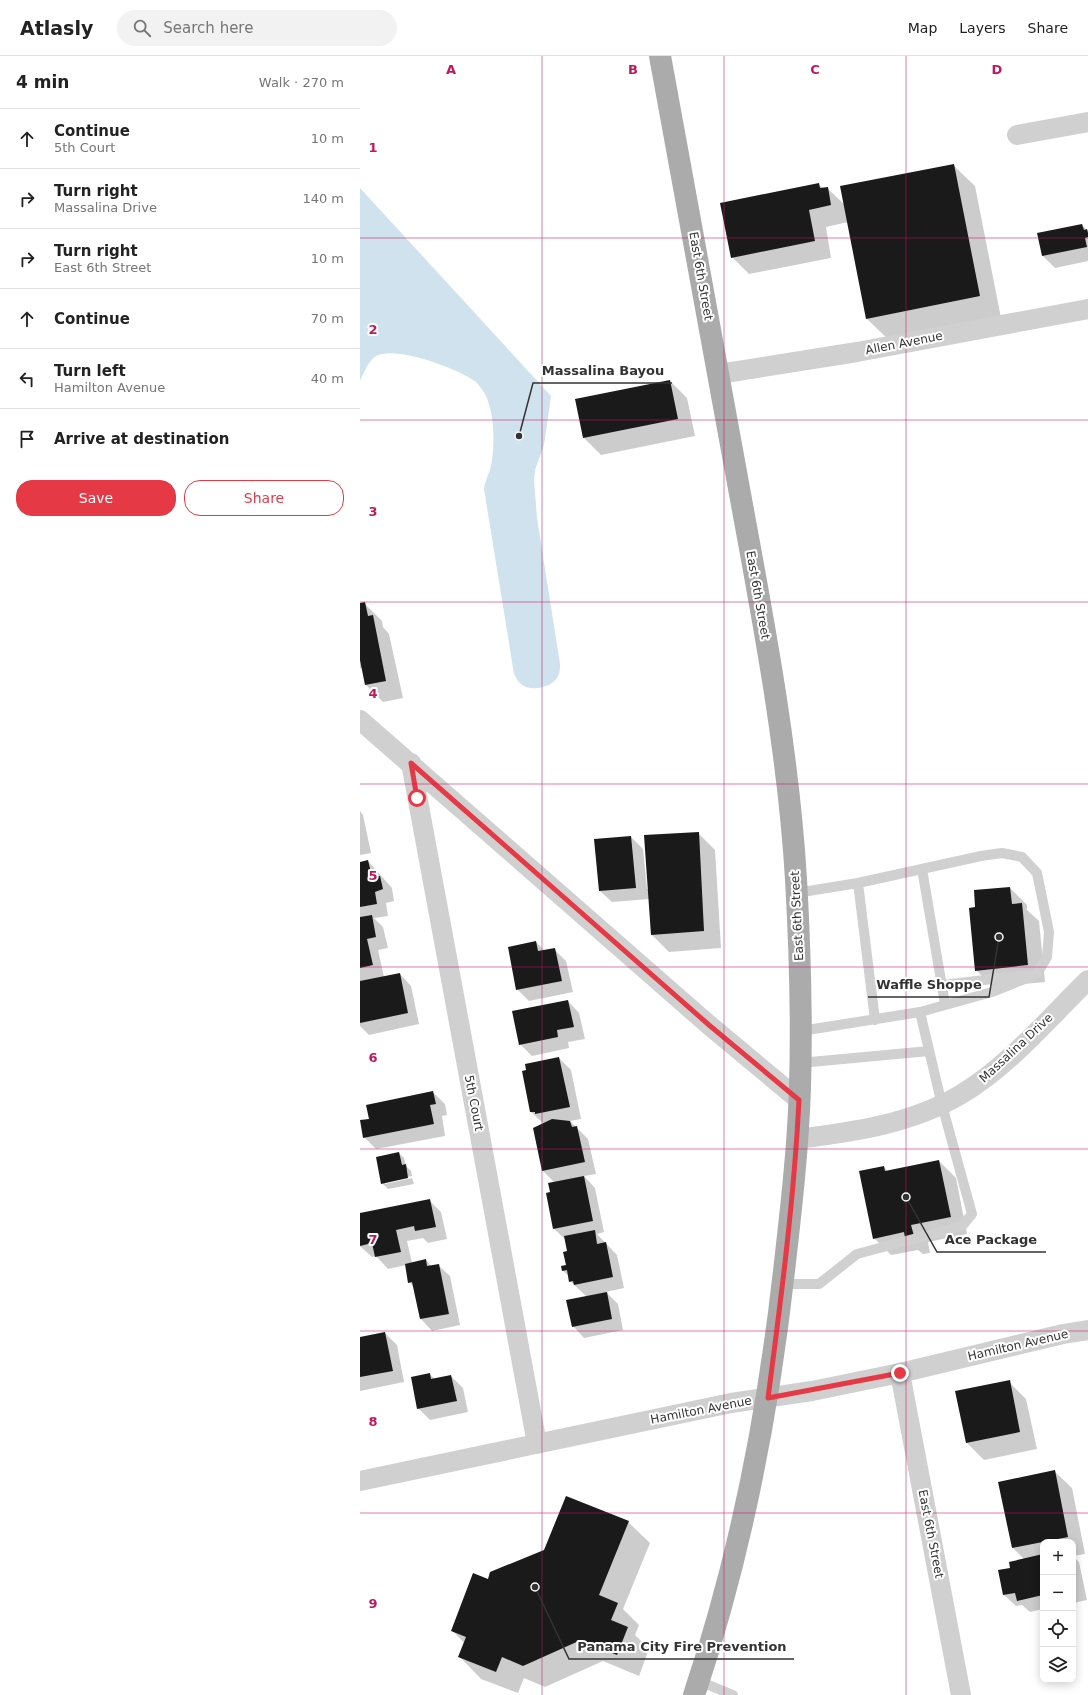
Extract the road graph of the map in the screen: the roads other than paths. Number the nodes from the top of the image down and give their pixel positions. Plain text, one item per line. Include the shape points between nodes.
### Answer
1 (660, 56) edge
2 (1088, 122) edge
3 (1017, 134) dead end
4 (1088, 309) edge
5 (719, 374) junction
6 (360, 720) edge
7 (411, 763) junction
8 (922, 869) junction
9 (858, 883) junction
10 (796, 893) junction
11 (1038, 974) junction
12 (1088, 980) edge
13 (942, 985) junction
14 (946, 1004) junction
15 (920, 1012) junction
16 (874, 1020) junction
17 (801, 1031) junction
18 (929, 1051) junction
19 (800, 1063) junction
20 (799, 1100) junction
21 (942, 1105) junction
22 (797, 1139) junction
23 (783, 1284) junction
24 (1088, 1330) edge
25 (900, 1373) junction
26 (768, 1398) junction
27 (537, 1444) junction
28 (360, 1481) edge
29 (696, 1688) edge
30 (733, 1695) edge
31 (961, 1695) edge

1 - 5 main road, East 6th Street
2 - 3 street
4 - 5 street, Allen Avenue via 857,352
5 - 10 main road, East 6th Street via 766,637 790,814
6 - 7 street
7 - 20 street via 709,1025
7 - 27 street, 5th Court
8 - 9 lane
8 - 11 lane via 1002,853 1022,857 1037,873 1049,932 1047,957
8 - 13 lane
9 - 10 lane
9 - 16 lane
10 - 17 main road, East 6th Street
11 - 13 lane
11 - 14 lane via 992,992
12 - 21 street, Massalina Drive via 1002,1064 961,1095
13 - 14 lane
14 - 15 lane
15 - 16 lane
15 - 18 lane
16 - 17 lane
17 - 19 main road, East 6th Street
18 - 19 lane
18 - 21 lane
19 - 20 main road, East 6th Street
20 - 22 main road, East 6th Street
21 - 22 street, Massalina Drive via 893,1122
21 - 23 lane via 972,1214 962,1226 857,1254 819,1284
22 - 23 main road, East 6th Street
23 - 26 main road, East 6th Street
24 - 25 street, Hamilton Avenue
25 - 26 street, Hamilton Avenue
25 - 31 street, East 6th Street
26 - 27 street, Hamilton Avenue
26 - 29 main road, East 6th Street via 741,1526
27 - 28 street, Hamilton Avenue
29 - 30 lane

